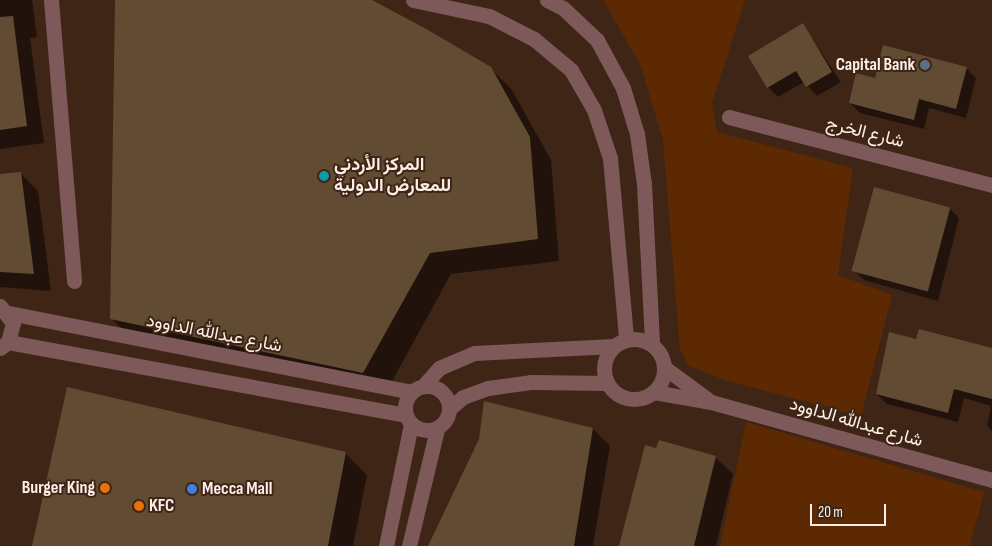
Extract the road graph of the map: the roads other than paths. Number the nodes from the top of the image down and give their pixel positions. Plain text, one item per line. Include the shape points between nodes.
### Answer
1 (50, 0) edge
2 (413, 0) edge
3 (547, 0) edge
4 (729, 117) dead end
5 (992, 185) edge
6 (74, 281) dead end
7 (5, 310) edge
8 (620, 342) junction
9 (652, 344) junction
10 (2, 347) edge
11 (664, 368) junction
12 (607, 383) junction
13 (417, 389) junction
14 (654, 392) junction
15 (711, 402) junction
16 (450, 408) junction
17 (408, 420) junction
18 (437, 429) junction
19 (992, 480) edge
20 (386, 546) edge
21 (409, 546) edge

1 - 6 street
2 - 8 street via 489,16 534,39 571,70 594,110 610,158
3 - 9 street via 562,8 597,40 624,88 637,134 644,184
4 - 5 street, شارع الخرج
7 - 10 street via 13,333
7 - 13 street, شارع عبدالله الداوود
8 - 9 street
8 - 12 street via 604,370
8 - 13 street via 474,353 440,368
9 - 11 street
10 - 17 street
11 - 14 street
11 - 15 street, شارع عبدالله الداوود
12 - 14 street via 629,399
12 - 16 street via 531,382 488,388 463,396
13 - 16 street via 441,391
13 - 17 street
14 - 15 street, شارع عبدالله الداوود
15 - 19 street, شارع عبدالله الداوود
16 - 18 street via 447,420
17 - 18 street via 423,431
17 - 20 street
18 - 21 street

